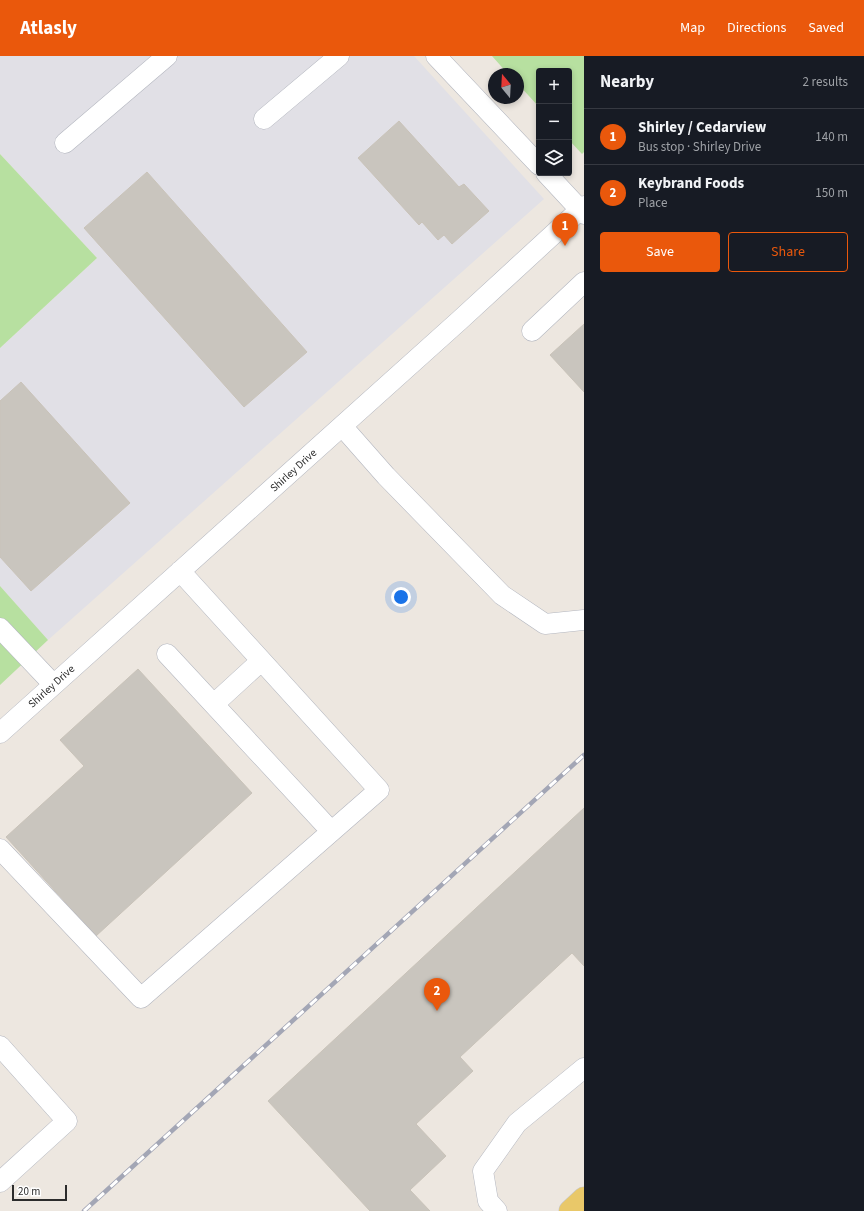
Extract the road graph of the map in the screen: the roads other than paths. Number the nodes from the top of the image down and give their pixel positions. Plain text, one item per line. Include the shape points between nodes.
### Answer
1 (167, 56) edge
2 (339, 56) edge
3 (436, 56) edge
4 (264, 119) dead end
5 (66, 143) dead end
6 (536, 163) edge
7 (549, 176) edge
8 (583, 210) edge
9 (584, 282) edge
10 (532, 331) dead end
11 (342, 426) junction
12 (180, 571) junction
13 (584, 620) edge
14 (0, 628) edge
15 (167, 654) dead end
16 (261, 661) junction
17 (53, 684) junction
18 (214, 704) junction
19 (0, 733) edge
20 (331, 831) junction
21 (0, 849) edge
22 (0, 1046) edge
23 (584, 1068) edge
24 (0, 1182) edge
25 (584, 1198) edge
26 (497, 1211) edge
27 (570, 1211) edge

1 - 5 street
2 - 4 street
3 - 6 street
7 - 8 street
8 - 11 street, Shirley Drive
9 - 10 street
11 - 12 street, Shirley Drive
11 - 13 street via 386,476 502,595 545,624
12 - 16 street
12 - 17 street, Shirley Drive
14 - 17 street
15 - 18 street
16 - 18 street
16 - 20 street via 379,790
17 - 19 street, Shirley Drive
18 - 20 street
20 - 21 street via 141,998
22 - 24 street via 67,1121
23 - 26 street via 517,1123 483,1171 488,1201
25 - 27 main road

